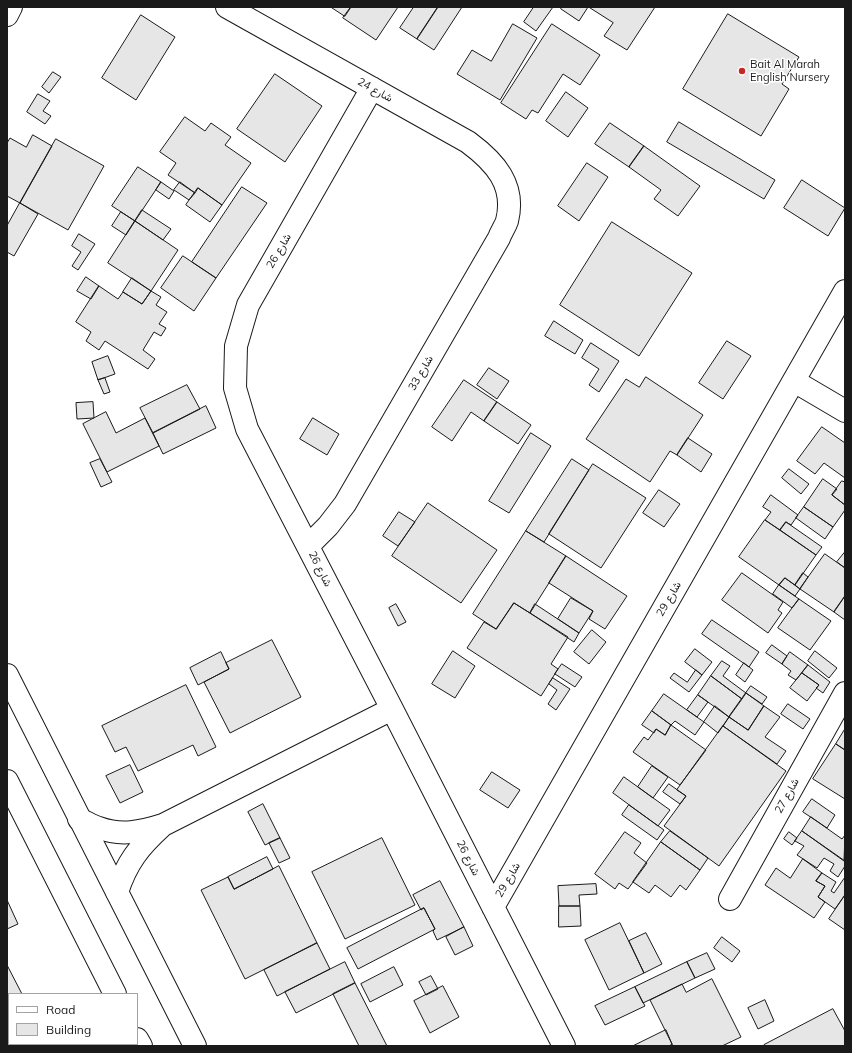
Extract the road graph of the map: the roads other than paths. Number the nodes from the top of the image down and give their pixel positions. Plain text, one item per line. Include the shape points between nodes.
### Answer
1 (227, 7) edge
2 (372, 88) junction
3 (508, 189) joint
4 (845, 291) edge
5 (794, 382) junction
6 (845, 411) edge
7 (308, 546) junction
8 (7, 676) edge
9 (845, 693) edge
10 (392, 709) junction
11 (7, 781) edge
12 (79, 819) junction
13 (163, 825) junction
14 (117, 892) junction
15 (730, 899) dead end
16 (493, 907) junction
17 (113, 993) edge
18 (195, 1046) edge
19 (564, 1046) edge

1 - 2 street, شارع 24
2 - 3 street, شارع 24 via 485,154 498,170
2 - 7 street, شارع 26 via 248,305 236,346 235,388 247,429
3 - 7 street, شارع 33 via 509,206 506,222 498,238 345,504
4 - 5 street, شارع 29
5 - 6 street
5 - 16 street, شارع 29
7 - 10 street, شارع 26
8 - 12 street
9 - 15 street, شارع 27
10 - 13 street
10 - 16 street, شارع 26
11 - 17 street
12 - 13 street via 98,828 120,833 142,832
12 - 14 street
13 - 14 street via 134,856 123,873
14 - 18 street
16 - 19 street, شارع 26

